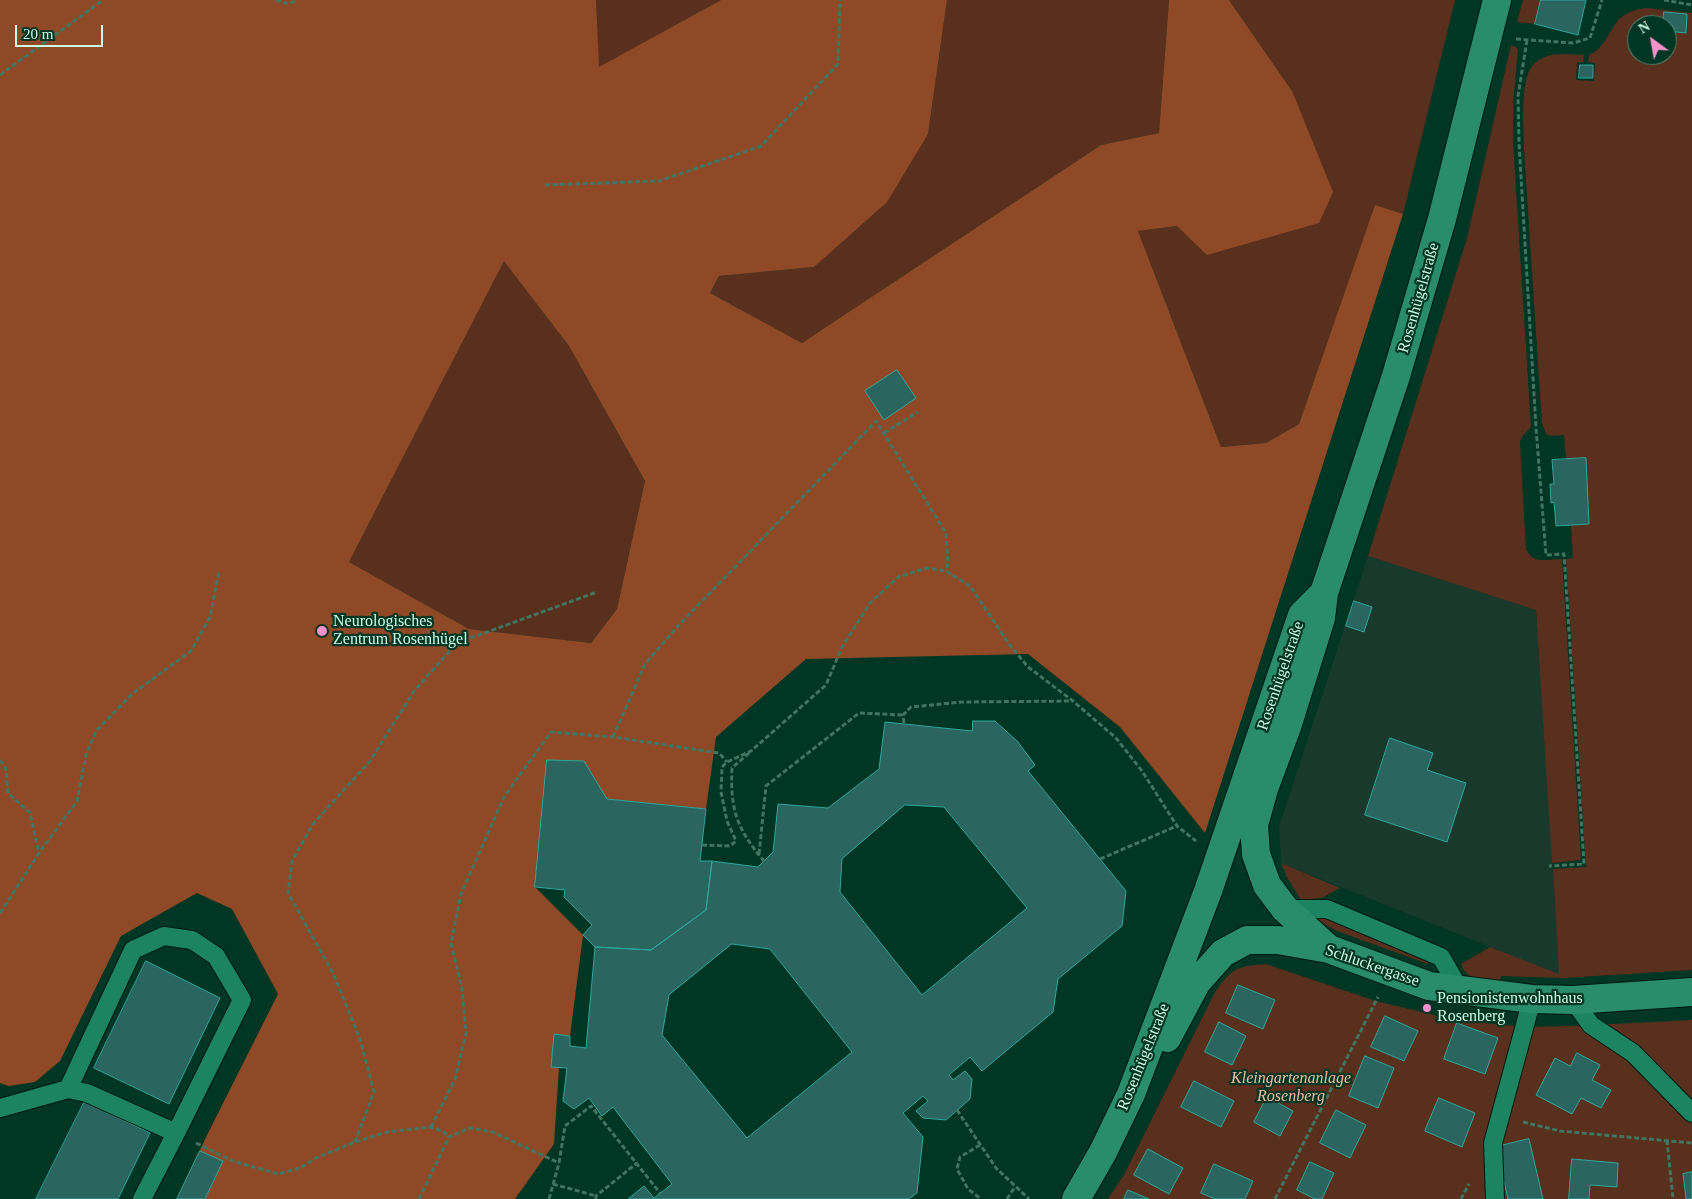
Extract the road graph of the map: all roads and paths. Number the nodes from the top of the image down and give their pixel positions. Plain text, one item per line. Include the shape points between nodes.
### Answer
1 (103, 0) edge
2 (276, 0) edge
3 (297, 0) edge
4 (840, 0) edge
5 (1497, 0) edge
6 (1602, 0) edge
7 (1664, 0) edge
8 (1692, 5) edge
9 (1488, 36) junction
10 (1527, 40) junction
11 (0, 75) edge
12 (544, 185) dead end
13 (918, 412) dead end
14 (884, 433) junction
15 (946, 570) junction
16 (220, 571) dead end
17 (597, 592) dead end
18 (1324, 593) junction
19 (1074, 701) junction
20 (903, 715) junction
21 (904, 723) dead end
22 (613, 737) junction
23 (751, 751) junction
24 (0, 760) edge
25 (727, 762) junction
26 (1177, 826) junction
27 (1198, 842) dead end
28 (702, 845) dead end
29 (40, 853) junction
30 (759, 854) junction
31 (1100, 859) dead end
32 (764, 861) dead end
33 (1549, 866) dead end
34 (1285, 908) junction
35 (0, 913) edge
36 (1329, 949) junction
37 (1389, 971) junction
38 (1460, 990) junction
39 (1692, 992) edge
40 (1532, 999) junction
41 (1573, 1000) junction
42 (68, 1089) junction
43 (1131, 1094) junction
44 (0, 1096) edge
45 (21, 1102) junction
46 (0, 1108) edge
47 (957, 1110) dead end
48 (1501, 1114) junction
49 (1692, 1114) edge
50 (431, 1127) junction
51 (176, 1133) junction
52 (449, 1138) junction
53 (1667, 1140) junction
54 (355, 1142) junction
55 (1692, 1143) edge
56 (980, 1146) junction
57 (559, 1163) junction
58 (636, 1163) junction
59 (553, 1184) junction
60 (1015, 1187) junction
61 (660, 1193) dead end
62 (596, 1197) edge
63 (142, 1199) edge
64 (420, 1199) edge
65 (549, 1199) edge
66 (981, 1199) edge
67 (1007, 1199) edge
68 (1029, 1199) edge
69 (1076, 1199) edge
70 (1275, 1199) edge
71 (1495, 1199) edge
72 (1673, 1199) edge

1 - 11 path
2 - 3 path via 288,4
4 - 12 path via 838,64 761,146 659,180
5 - 9 main road, Rosenhügelstraße
6 - 10 path via 1590,38 1573,43
7 - 8 path
9 - 10 path
9 - 18 main road, Rosenhügelstraße via 1442,219 1399,367
10 - 33 path via 1518,96 1519,143 1536,428 1546,555 1564,554 1584,864
13 - 14 path
14 - 15 path via 946,533
14 - 22 path via 876,421 677,627 645,664
15 - 19 path via 970,586 1028,667
15 - 23 path via 927,568 898,578 870,603 842,647 826,685
16 - 29 path via 210,617 191,651 132,694 96,731 86,756 77,801
17 - 54 path via 457,643 414,691 370,760 313,824 292,861 288,893 333,973 360,1039 374,1092
18 - 34 main road via 1322,618 1254,825 1256,854 1267,885
18 - 43 main road, Rosenhügelstraße via 1302,615 1208,891
19 - 20 path via 962,702 911,707
19 - 26 path via 1116,738 1142,771
20 - 21 path
20 - 30 path via 859,713 766,786
22 - 25 path via 719,753
22 - 50 path via 551,732 504,797 461,894 451,943 462,989 466,1033 455,1080
23 - 25 path
23 - 30 path via 732,768 731,789 736,817 746,839
24 - 29 path via 6,769 8,793 30,813
25 - 28 path via 722,767 721,792 727,822 736,842 730,846
26 - 27 path
26 - 31 path
29 - 35 path
30 - 32 path
34 - 36 main road
34 - 38 lane via 1327,909 1441,957
36 - 37 main road, Schluckergasse
36 - 43 main road, Schluckergasse via 1278,940 1247,940 1223,953 1197,982 1176,1024
37 - 38 main road, Schluckergasse via 1429,986
37 - 70 path
38 - 40 main road, Schluckergasse
39 - 41 main road, Schluckergasse
40 - 41 main road, Schluckergasse
40 - 48 lane
41 - 49 lane via 1591,1024 1633,1053
42 - 45 lane
42 - 51 lane via 87,1093
42 - 51 lane via 133,950 164,936 192,940 216,956 242,1000
43 - 69 main road, Rosenhügelstraße
44 - 45 lane
45 - 46 lane
47 - 56 path
48 - 53 path via 1560,1131
48 - 71 lane via 1493,1142
50 - 52 path via 444,1132
50 - 54 path via 387,1132
51 - 54 path via 233,1161 278,1174 300,1168
51 - 63 lane
52 - 57 path via 470,1128 494,1132
52 - 64 path
53 - 55 path
53 - 72 path
56 - 60 path
56 - 66 path via 960,1157 957,1169 968,1189
57 - 58 path via 565,1126 590,1106
57 - 59 path
58 - 61 path
58 - 62 path
59 - 62 path
59 - 65 path
60 - 67 path
60 - 68 path

